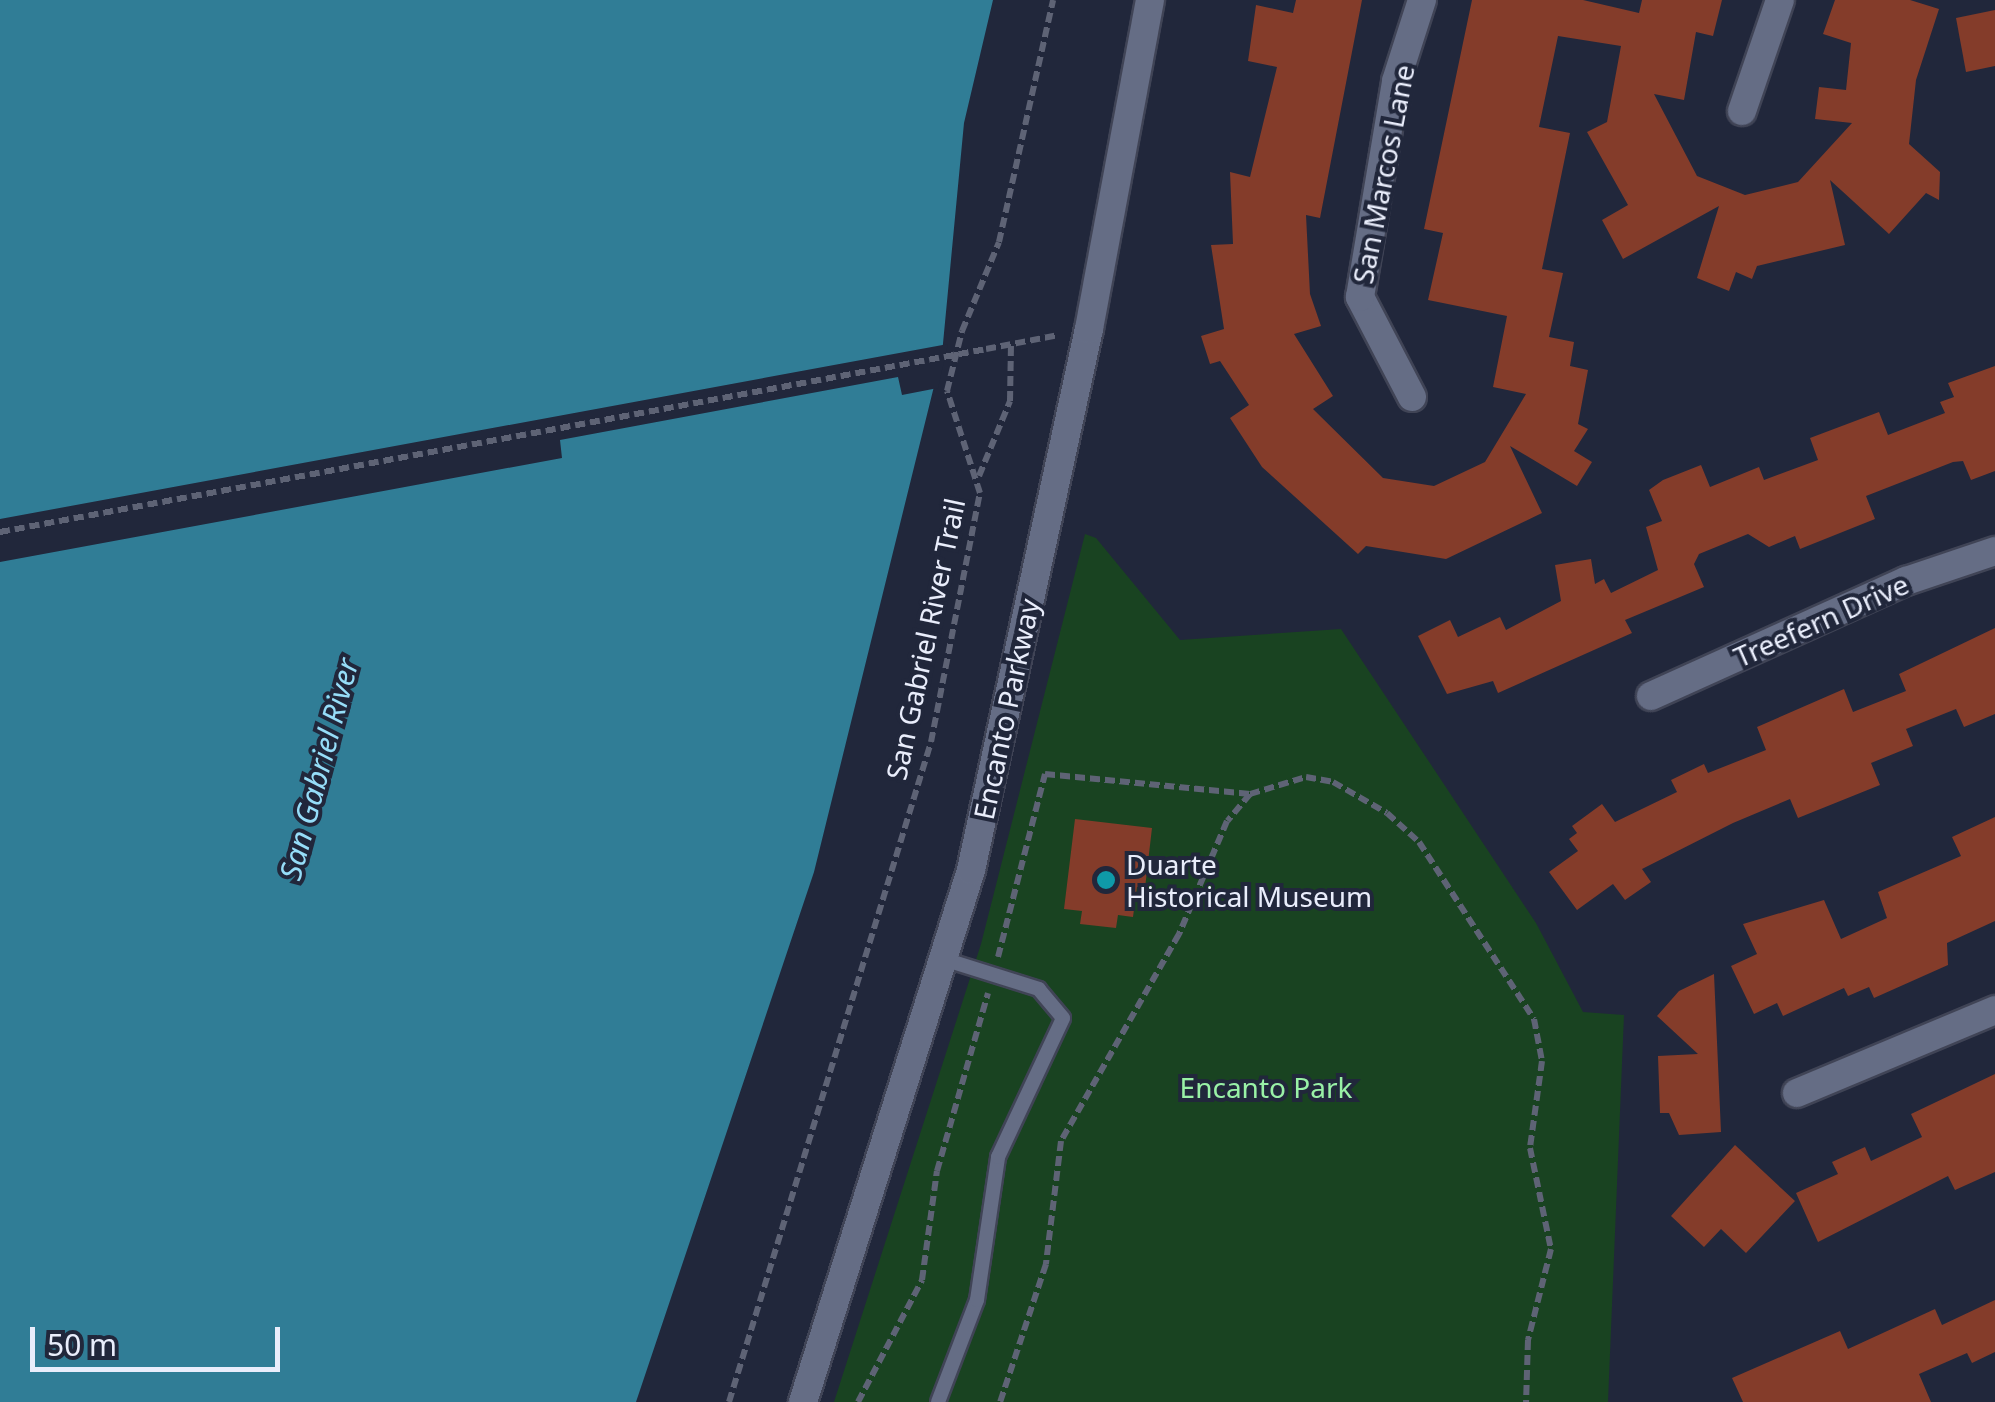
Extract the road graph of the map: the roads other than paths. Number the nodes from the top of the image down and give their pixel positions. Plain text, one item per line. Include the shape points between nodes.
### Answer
1 (1150, 0) edge
2 (1422, 0) edge
3 (1780, 0) edge
4 (1742, 111) dead end
5 (1412, 397) dead end
6 (1995, 551) edge
7 (1651, 696) dead end
8 (943, 958) junction
9 (1995, 1010) edge
10 (1796, 1094) dead end
11 (803, 1402) edge
12 (938, 1402) edge

1 - 8 street, Encanto Parkway via 1089,329 971,870
2 - 5 street, San Marcos Lane via 1396,81 1360,296
3 - 4 street
6 - 7 street, Treefern Drive via 1906,581
8 - 11 street, Encanto Parkway
8 - 12 lane via 1039,989 1064,1018 998,1157 978,1300
9 - 10 street

